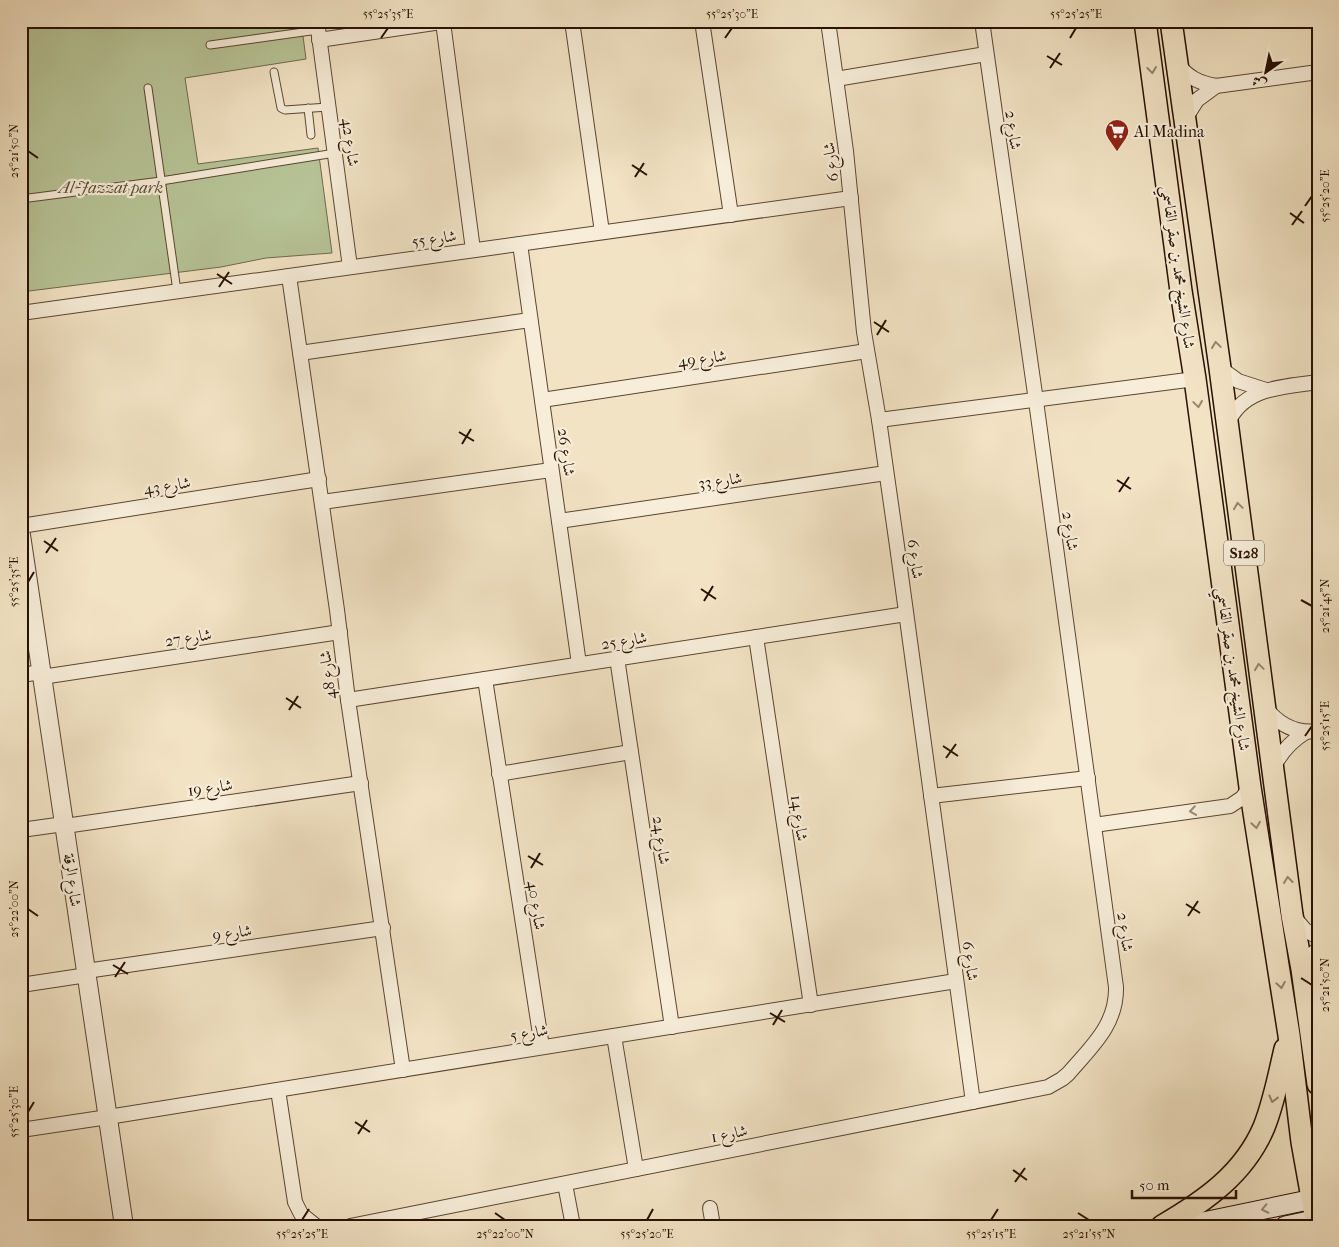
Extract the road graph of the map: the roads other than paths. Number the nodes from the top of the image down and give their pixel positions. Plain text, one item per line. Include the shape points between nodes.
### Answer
1 (572, 21) edge
2 (702, 21) edge
3 (828, 21) edge
4 (982, 21) edge
5 (1146, 21) edge
6 (1171, 21) edge
7 (446, 22) edge
8 (318, 31) edge
9 (210, 45) dead end
10 (986, 54) junction
11 (1177, 63) junction
12 (274, 72) dead end
13 (1318, 72) edge
14 (836, 79) junction
15 (1216, 86) junction
16 (148, 88) dead end
17 (328, 107) junction
18 (308, 108) junction
19 (1185, 120) junction
20 (311, 135) dead end
21 (335, 153) junction
22 (161, 180) junction
23 (851, 198) junction
24 (21, 199) edge
25 (731, 214) junction
26 (602, 232) junction
27 (520, 244) junction
28 (473, 250) junction
29 (350, 267) junction
30 (289, 276) junction
31 (177, 291) junction
32 (21, 313) edge
33 (530, 320) junction
34 (867, 351) junction
35 (300, 353) junction
36 (1220, 368) junction
37 (1195, 379) junction
38 (1318, 382) edge
39 (1266, 390) junction
40 (542, 400) junction
41 (1036, 400) junction
42 (879, 420) junction
43 (1227, 426) junction
44 (551, 470) junction
45 (886, 473) junction
46 (319, 479) junction
47 (322, 502) junction
48 (559, 521) junction
49 (21, 526) edge
50 (21, 534) edge
51 (906, 614) junction
52 (1228, 618) junction
53 (340, 632) junction
54 (756, 637) junction
55 (1256, 642) junction
56 (617, 658) junction
57 (579, 664) junction
58 (42, 674) junction
59 (21, 676) edge
60 (485, 679) junction
61 (348, 700) junction
62 (1265, 707) junction
63 (1312, 732) edge
64 (631, 752) junction
65 (1273, 768) junction
66 (500, 774) junction
67 (1088, 778) junction
68 (361, 783) junction
69 (1250, 787) junction
70 (931, 796) junction
71 (64, 825) junction
72 (1094, 825) junction
73 (21, 830) edge
74 (1292, 915) junction
75 (383, 928) junction
76 (1318, 938) edge
77 (1318, 949) edge
78 (1302, 968) junction
79 (87, 973) junction
80 (956, 981) junction
81 (21, 985) edge
82 (811, 1005) junction
83 (672, 1027) junction
84 (1309, 1027) junction
85 (1288, 1034) junction
86 (614, 1036) junction
87 (1096, 1040) joint
88 (542, 1047) junction
89 (1318, 1048) edge
90 (403, 1070) junction
91 (1318, 1084) edge
92 (278, 1090) junction
93 (973, 1102) junction
94 (108, 1117) junction
95 (21, 1130) edge
96 (636, 1169) junction
97 (564, 1184) junction
98 (710, 1208) dead end
99 (1316, 1212) edge
100 (124, 1226) edge
101 (316, 1226) edge
102 (350, 1226) edge
103 (573, 1226) edge
104 (713, 1226) edge
105 (1162, 1226) edge
106 (1184, 1226) edge
107 (1284, 1226) edge

1 - 26 street
2 - 25 street
3 - 14 street, شارع 6
4 - 10 street, شارع 2
5 -> 37 main road, شارع الشيخ محمد بن صقر القاسمي / S128
6 - 11 main road, شارع الشيخ محمد بن صقر القاسمي / S128
7 - 8 street
7 - 28 street
8 - 9 lane
8 - 17 street, شارع 42
10 - 14 street
10 - 41 street, شارع 2
11 - 15 street via 1194,79
11 - 19 main road, شارع الشيخ محمد بن صقر القاسمي / S128
12 - 18 lane via 282,108
13 - 15 street
14 - 23 street, شارع 6
15 - 19 street via 1197,100
16 - 22 lane
17 - 18 lane
17 - 21 street, شارع 42
18 - 20 lane
36 -> 19 main road, شارع الشيخ محمد بن صقر القاسمي / S128
21 - 22 lane
21 - 29 street, شارع 42
22 - 24 lane
22 - 31 lane
23 - 25 street, شارع 55
23 - 34 street, شارع 6
25 - 26 street, شارع 55
26 - 27 street, شارع 55
27 - 28 street, شارع 55
27 - 33 street, شارع 26
28 - 29 street, شارع 55
29 - 30 street, شارع 55
30 - 31 street, شارع 55
30 - 35 street, شارع 48
31 - 32 street, شارع 55
33 - 35 street
33 - 40 street, شارع 26
34 - 40 street, شارع 49
34 - 42 street, شارع 6
35 - 46 street, شارع 48
36 - 39 street via 1238,382
36 - 43 main road, شارع الشيخ محمد بن صقر القاسمي / S128
37 - 41 street
37 -> 52 main road, شارع الشيخ محمد بن صقر القاسمي / S128
38 - 39 street
39 - 43 street via 1241,404
40 - 44 street, شارع 26
41 - 42 street
41 - 67 street, شارع 2
42 - 45 street, شارع 6
55 -> 43 main road, شارع الشيخ محمد بن صقر القاسمي / S128
44 - 47 street
44 - 48 street, شارع 26
45 - 48 street, شارع 33
45 - 51 street, شارع 6
46 - 47 street, شارع 48
46 - 49 street, شارع 43
47 - 53 street, شارع 48
48 - 57 street, شارع 26
50 - 58 street, شارع الرقة
51 - 54 street, شارع 25
51 - 70 street, شارع 6
52 - 55 main road via 1236,632
52 - 69 main road, شارع الشيخ محمد بن صقر القاسمي / S128
53 - 58 street, شارع 27
53 - 61 street, شارع 48
54 - 56 street, شارع 25
54 - 82 street, شارع 14
62 -> 55 main road, شارع الشيخ محمد بن صقر القاسمي / S128
56 - 57 street, شارع 25
56 - 64 street, شارع 24
57 - 60 street, شارع 25
58 - 59 street, شارع 27
58 - 71 street, شارع الرقة
60 - 61 street, شارع 25
60 - 66 street, شارع 40
61 - 68 street, شارع 48
62 - 63 street via 1287,727
62 - 65 main road, شارع الشيخ محمد بن صقر القاسمي / S128
63 - 65 street via 1298,737 1283,751
64 - 66 street
64 - 83 street, شارع 24
74 -> 65 main road, شارع الشيخ محمد بن صقر القاسمي / S128
66 - 88 street, شارع 40
67 - 70 street
67 - 72 street, شارع 2
68 - 71 street, شارع 19
68 - 75 street, شارع 48
69 -> 72 street via 1230,806
69 -> 85 main road, شارع الشيخ محمد بن صقر القاسمي / S128
70 - 80 street, شارع 6
71 - 73 street, شارع 19
71 - 79 street, شارع الرقة
72 - 87 street, شارع 2 via 1116,997 1113,1016
74 - 76 street via 1305,930
74 - 78 main road, شارع الشيخ محمد بن صقر القاسمي / S128
75 - 79 street, شارع 9
75 - 90 street, شارع 48
77 - 78 street
78 - 84 main road, شارع الشيخ محمد بن صقر القاسمي / S128 via 1309,1000
79 - 81 street, شارع 9
79 - 94 street, شارع الرقة
80 - 82 street, شارع 5
80 - 93 street, شارع 6
82 - 83 street, شارع 5
83 - 86 street, شارع 5
84 - 89 main road
84 - 91 main road, شارع الشيخ محمد بن صقر القاسمي / S128
85 - 99 main road, شارع الشيخ محمد بن صقر القاسمي / S128 via 1302,1142
85 -> 105 main road via 1268,1115 1252,1149 1214,1193
86 - 88 street, شارع 5
86 - 96 street
87 - 93 street, شارع 1 via 1068,1074 1055,1083
88 - 90 street, شارع 5
90 - 92 street, شارع 5
92 - 94 street, شارع 5
92 - 101 street via 295,1202 301,1214
93 - 96 street, شارع 1
94 - 95 street, شارع 5
94 - 100 street, شارع الرقة
96 - 97 street, شارع 1
97 - 102 street, شارع 1
97 - 103 street
98 - 104 street
99 -> 106 main road
99 - 107 main road

